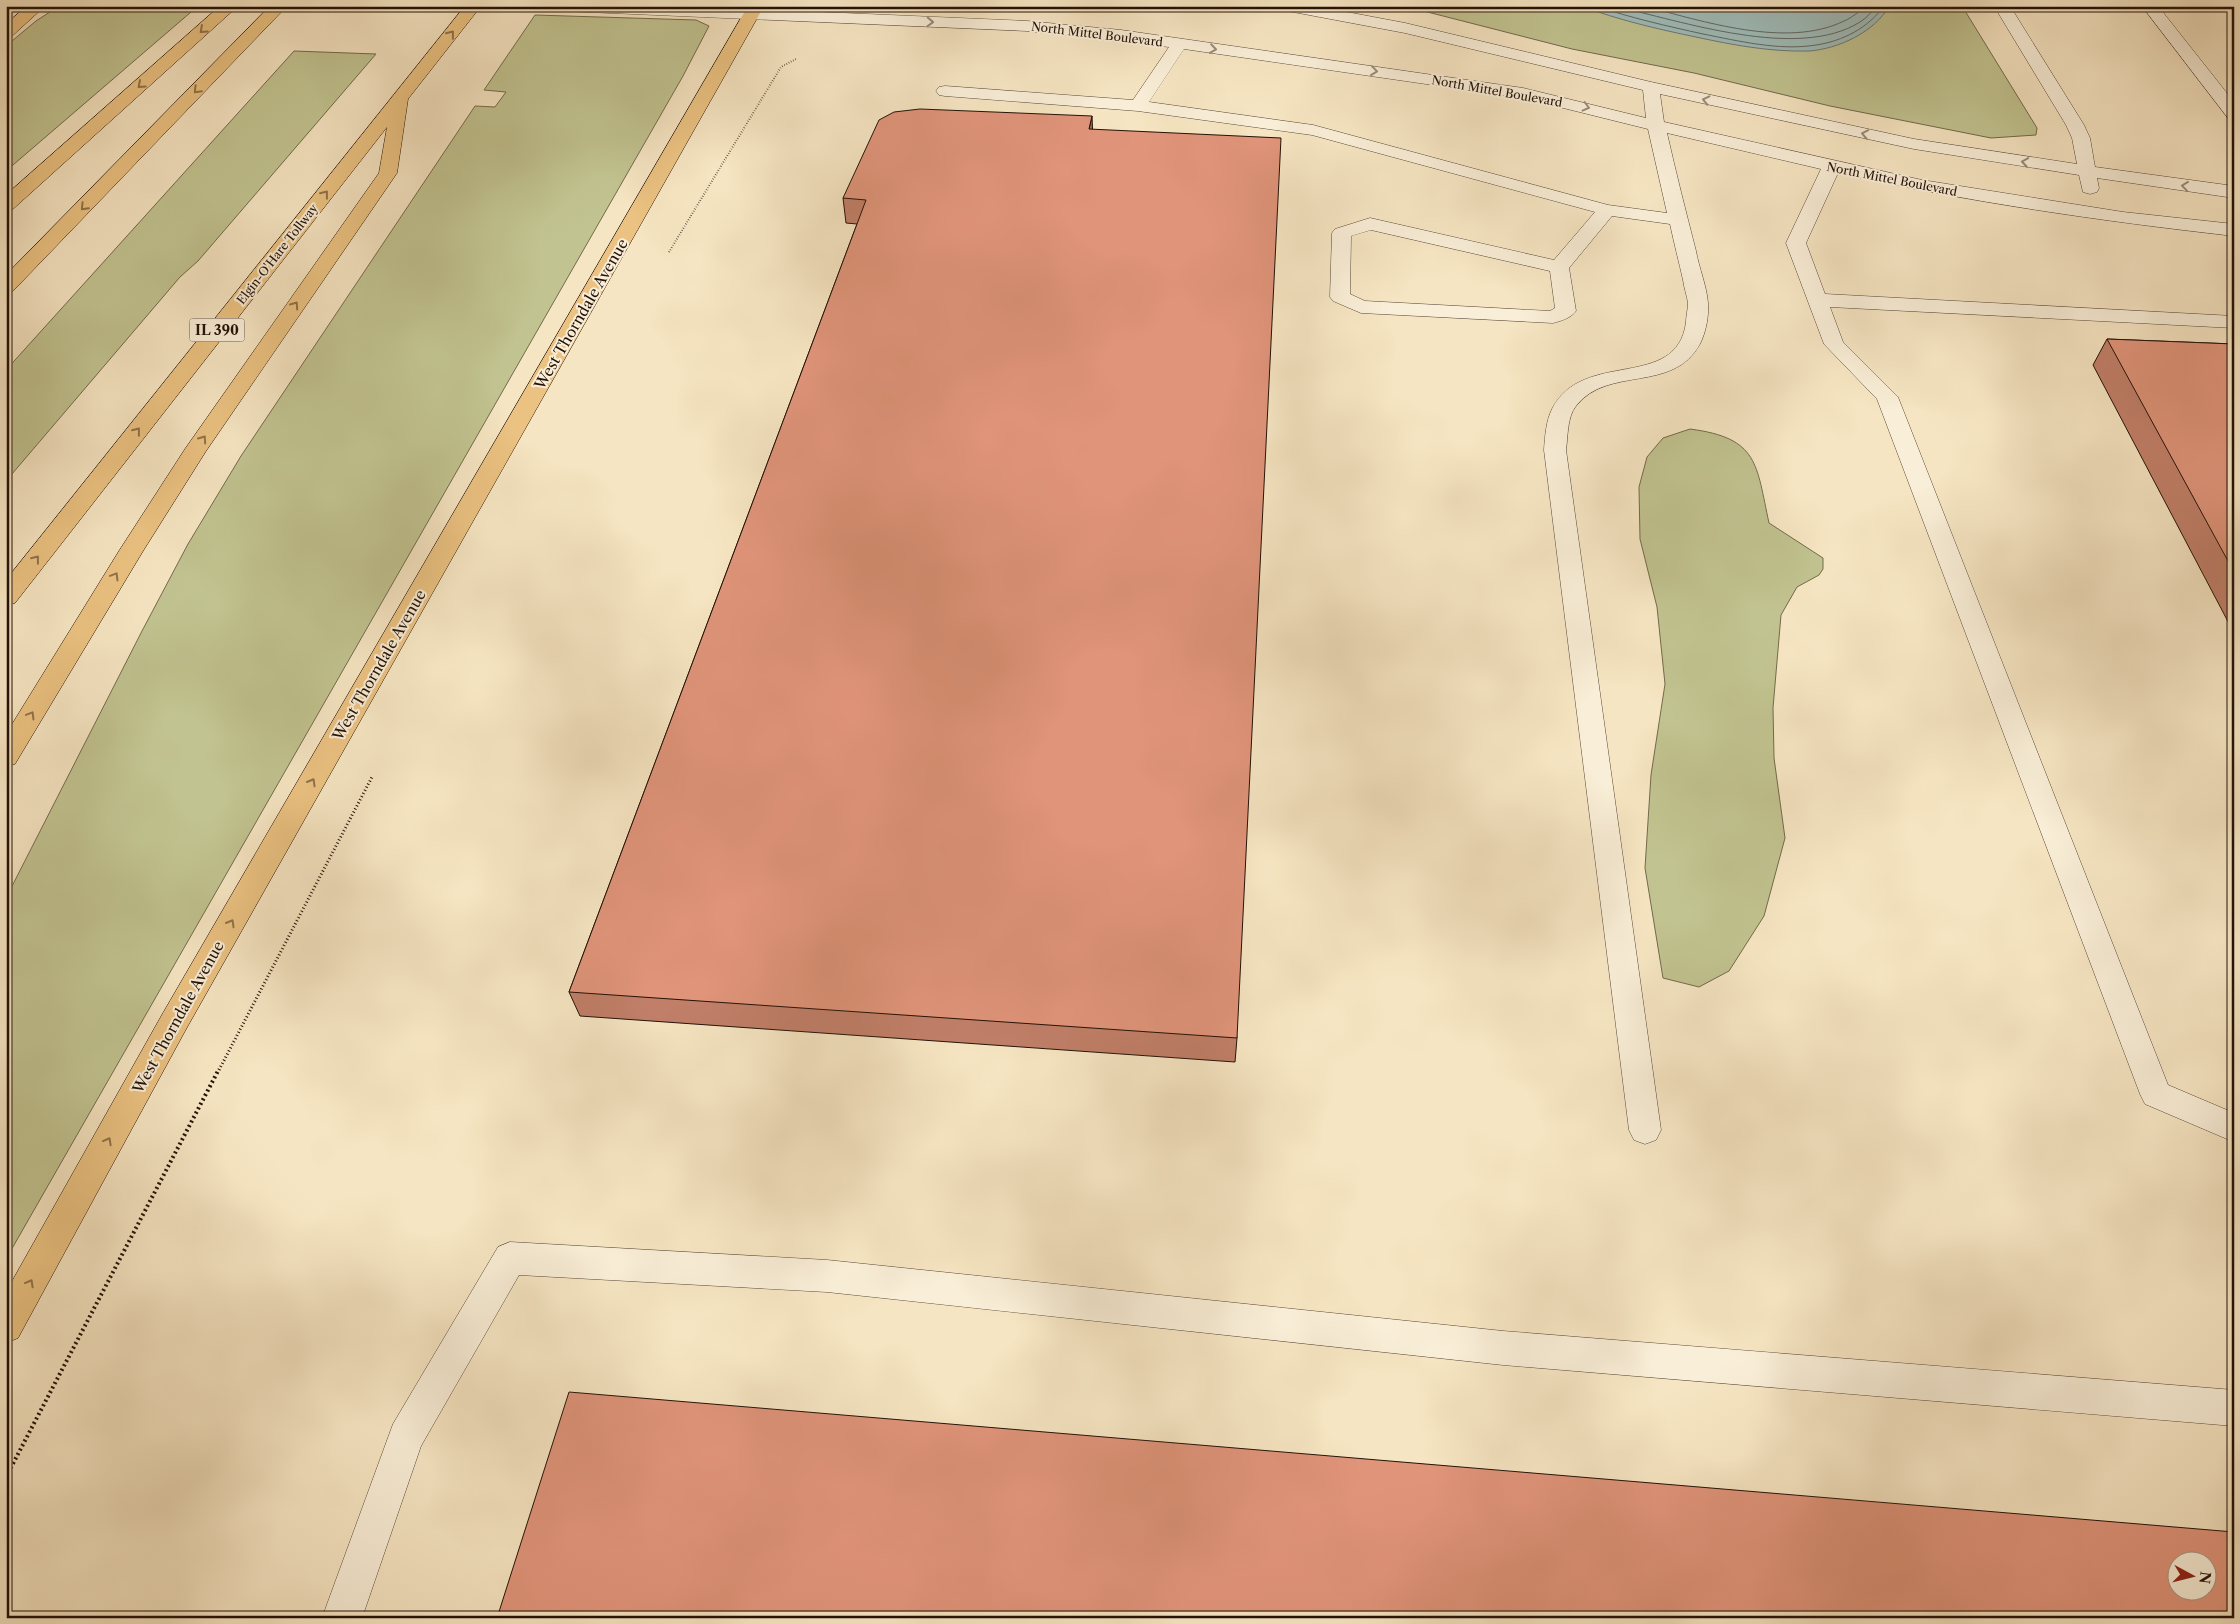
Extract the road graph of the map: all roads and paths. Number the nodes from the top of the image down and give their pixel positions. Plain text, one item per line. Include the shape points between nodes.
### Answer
1 (37, 6) edge
2 (230, 6) edge
3 (278, 6) edge
4 (473, 6) edge
5 (564, 6) edge
6 (1288, 6) edge
7 (2002, 6) edge
8 (2150, 6) edge
9 (754, 10) edge
10 (6, 33) edge
11 (1179, 44) junction
12 (801, 57) dead end
13 (1650, 88) junction
14 (945, 91) dead end
15 (400, 98) junction
16 (1138, 106) junction
17 (2234, 114) edge
18 (1656, 125) junction
19 (1831, 168) junction
20 (2086, 172) junction
21 (2234, 192) edge
22 (6, 205) edge
23 (1607, 210) junction
24 (2095, 214) junction
25 (1679, 220) junction
26 (2234, 230) edge
27 (665, 258) dead end
28 (1559, 267) junction
29 (6, 287) edge
30 (1818, 300) junction
31 (2234, 322) edge
32 (6, 597) edge
33 (6, 757) edge
34 (374, 773) dead end
35 (2234, 1128) edge
36 (1645, 1130) dead end
37 (6, 1326) edge
38 (2234, 1408) edge
39 (6, 1477) edge
40 (342, 1618) edge

1 - 10 main road
2 -> 22 main road
3 -> 29 main road
15 -> 4 main road, Elgin-O'Hare Tollway / IL 390
5 - 9 street, North Mittel Boulevard
6 - 13 street via 1405,28
7 - 20 street via 2076,125
8 - 17 street
9 -> 11 street, North Mittel Boulevard via 1072,29
37 -> 9 main road, West Thorndale Avenue via 174,1022
11 - 16 street
11 -> 18 street, North Mittel Boulevard via 1471,84
12 - 27 path via 781,67
13 - 18 street
20 -> 13 street via 1914,144
14 - 16 street
32 -> 15 main road, Elgin-O'Hare Tollway / IL 390
33 -> 15 main road via 196,449 388,172
16 - 23 street via 1313,130
18 - 19 street, North Mittel Boulevard
18 - 25 street
19 - 24 street, North Mittel Boulevard
19 - 30 street via 1796,242
21 -> 20 street
20 - 24 street
23 - 25 street
23 - 28 street
24 - 26 street, North Mittel Boulevard
25 - 36 street via 1698,303 1695,337 1685,353 1666,367 1586,386 1567,402 1559,421 1555,450
28 - 28 street via 1566,311 1553,317 1360,308 1340,297 1342,233 1370,224
30 - 31 street
30 - 35 street via 1834,344 1887,397 2156,1094
34 - 39 path
38 - 40 street via 1503,1348 827,1276 510,1258 406,1437

